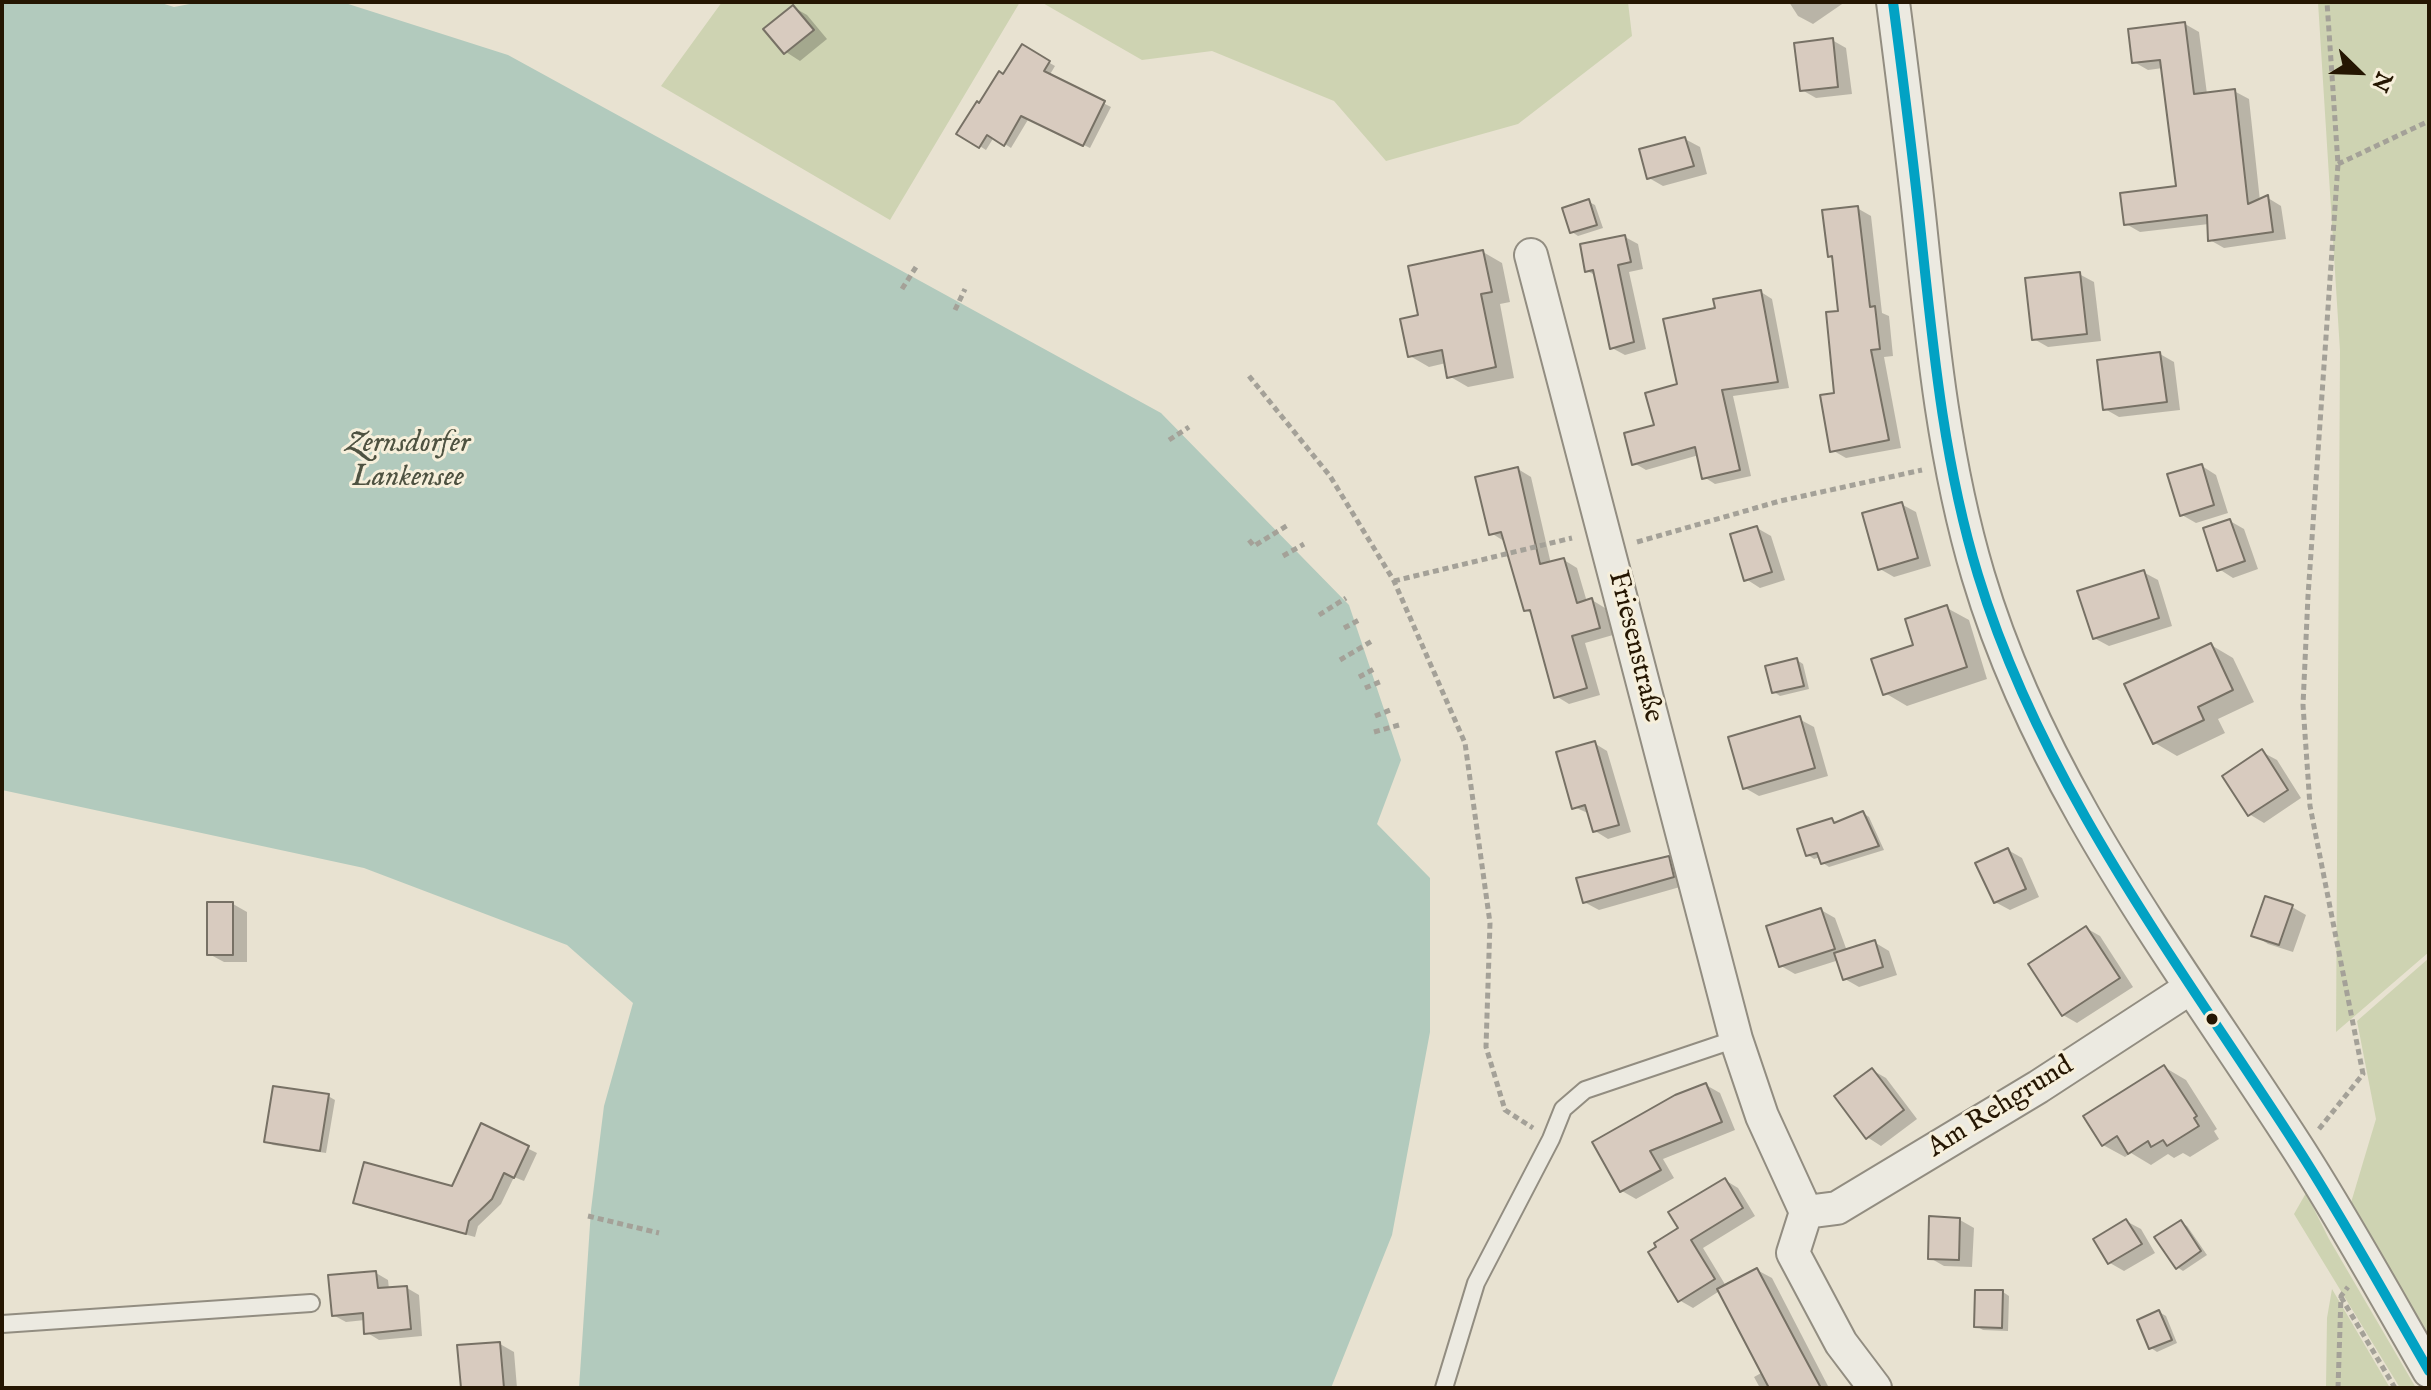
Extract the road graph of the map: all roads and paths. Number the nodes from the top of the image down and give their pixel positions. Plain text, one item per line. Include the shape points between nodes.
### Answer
1 (1893, 2) edge
2 (2327, 2) edge
3 (2429, 121) edge
4 (2338, 164) junction
5 (1531, 255) dead end
6 (916, 267) dead end
7 (902, 289) dead end
8 (965, 289) dead end
9 (955, 310) dead end
10 (1249, 376) dead end
11 (1189, 427) dead end
12 (1169, 440) dead end
13 (1950, 464) junction
14 (1288, 525) dead end
15 (1606, 539) junction
16 (1249, 540) dead end
17 (1304, 544) dead end
18 (1283, 556) dead end
19 (1394, 581) junction
20 (1346, 598) dead end
21 (1319, 615) dead end
22 (1359, 620) dead end
23 (1344, 628) dead end
24 (1372, 641) dead end
25 (1340, 660) dead end
26 (1376, 668) dead end
27 (1359, 677) dead end
28 (1382, 681) dead end
29 (1365, 688) dead end
30 (1393, 709) dead end
31 (1375, 716) dead end
32 (1399, 725) dead end
33 (1374, 732) dead end
34 (2190, 988) junction
35 (1736, 1039) junction
36 (1551, 1139) junction
37 (2296, 1145) junction
38 (1806, 1212) junction
39 (588, 1216) dead end
40 (659, 1233) dead end
41 (2367, 1264) junction
42 (2341, 1296) junction
43 (311, 1303) dead end
44 (2, 1324) edge
45 (2429, 1371) edge
46 (1444, 1388) edge
47 (1875, 1388) edge
48 (2338, 1388) edge
49 (2395, 1388) edge

1 - 13 street
2 - 4 path
3 - 4 path
4 - 37 path via 2303,705 2310,806 2363,1074 2325,1125
5 - 15 street, Friesenstraße
6 - 7 path
8 - 9 path
10 - 19 path via 1330,476
11 - 12 path
13 - 15 path
13 - 34 street via 1978,576 2020,691 2097,841
14 - 16 path via 1254,546
15 - 19 path
15 - 35 street, Friesenstraße
17 - 18 path
19 - 36 path via 1465,743 1490,923 1486,1047 1505,1110
20 - 21 path
22 - 23 path
24 - 25 path
26 - 27 path
28 - 29 path
30 - 31 path
32 - 33 path
34 - 37 street
34 - 38 street, Am Rehgrund via 1837,1208
35 - 36 lane via 1585,1090 1563,1109
35 - 38 street, Friesenstraße via 1762,1116
36 - 46 lane via 1476,1283
37 - 41 street
38 - 47 street via 1793,1253 1841,1343
39 - 40 path
41 - 42 path
41 - 45 street
42 - 48 path
42 - 49 path
43 - 44 lane

